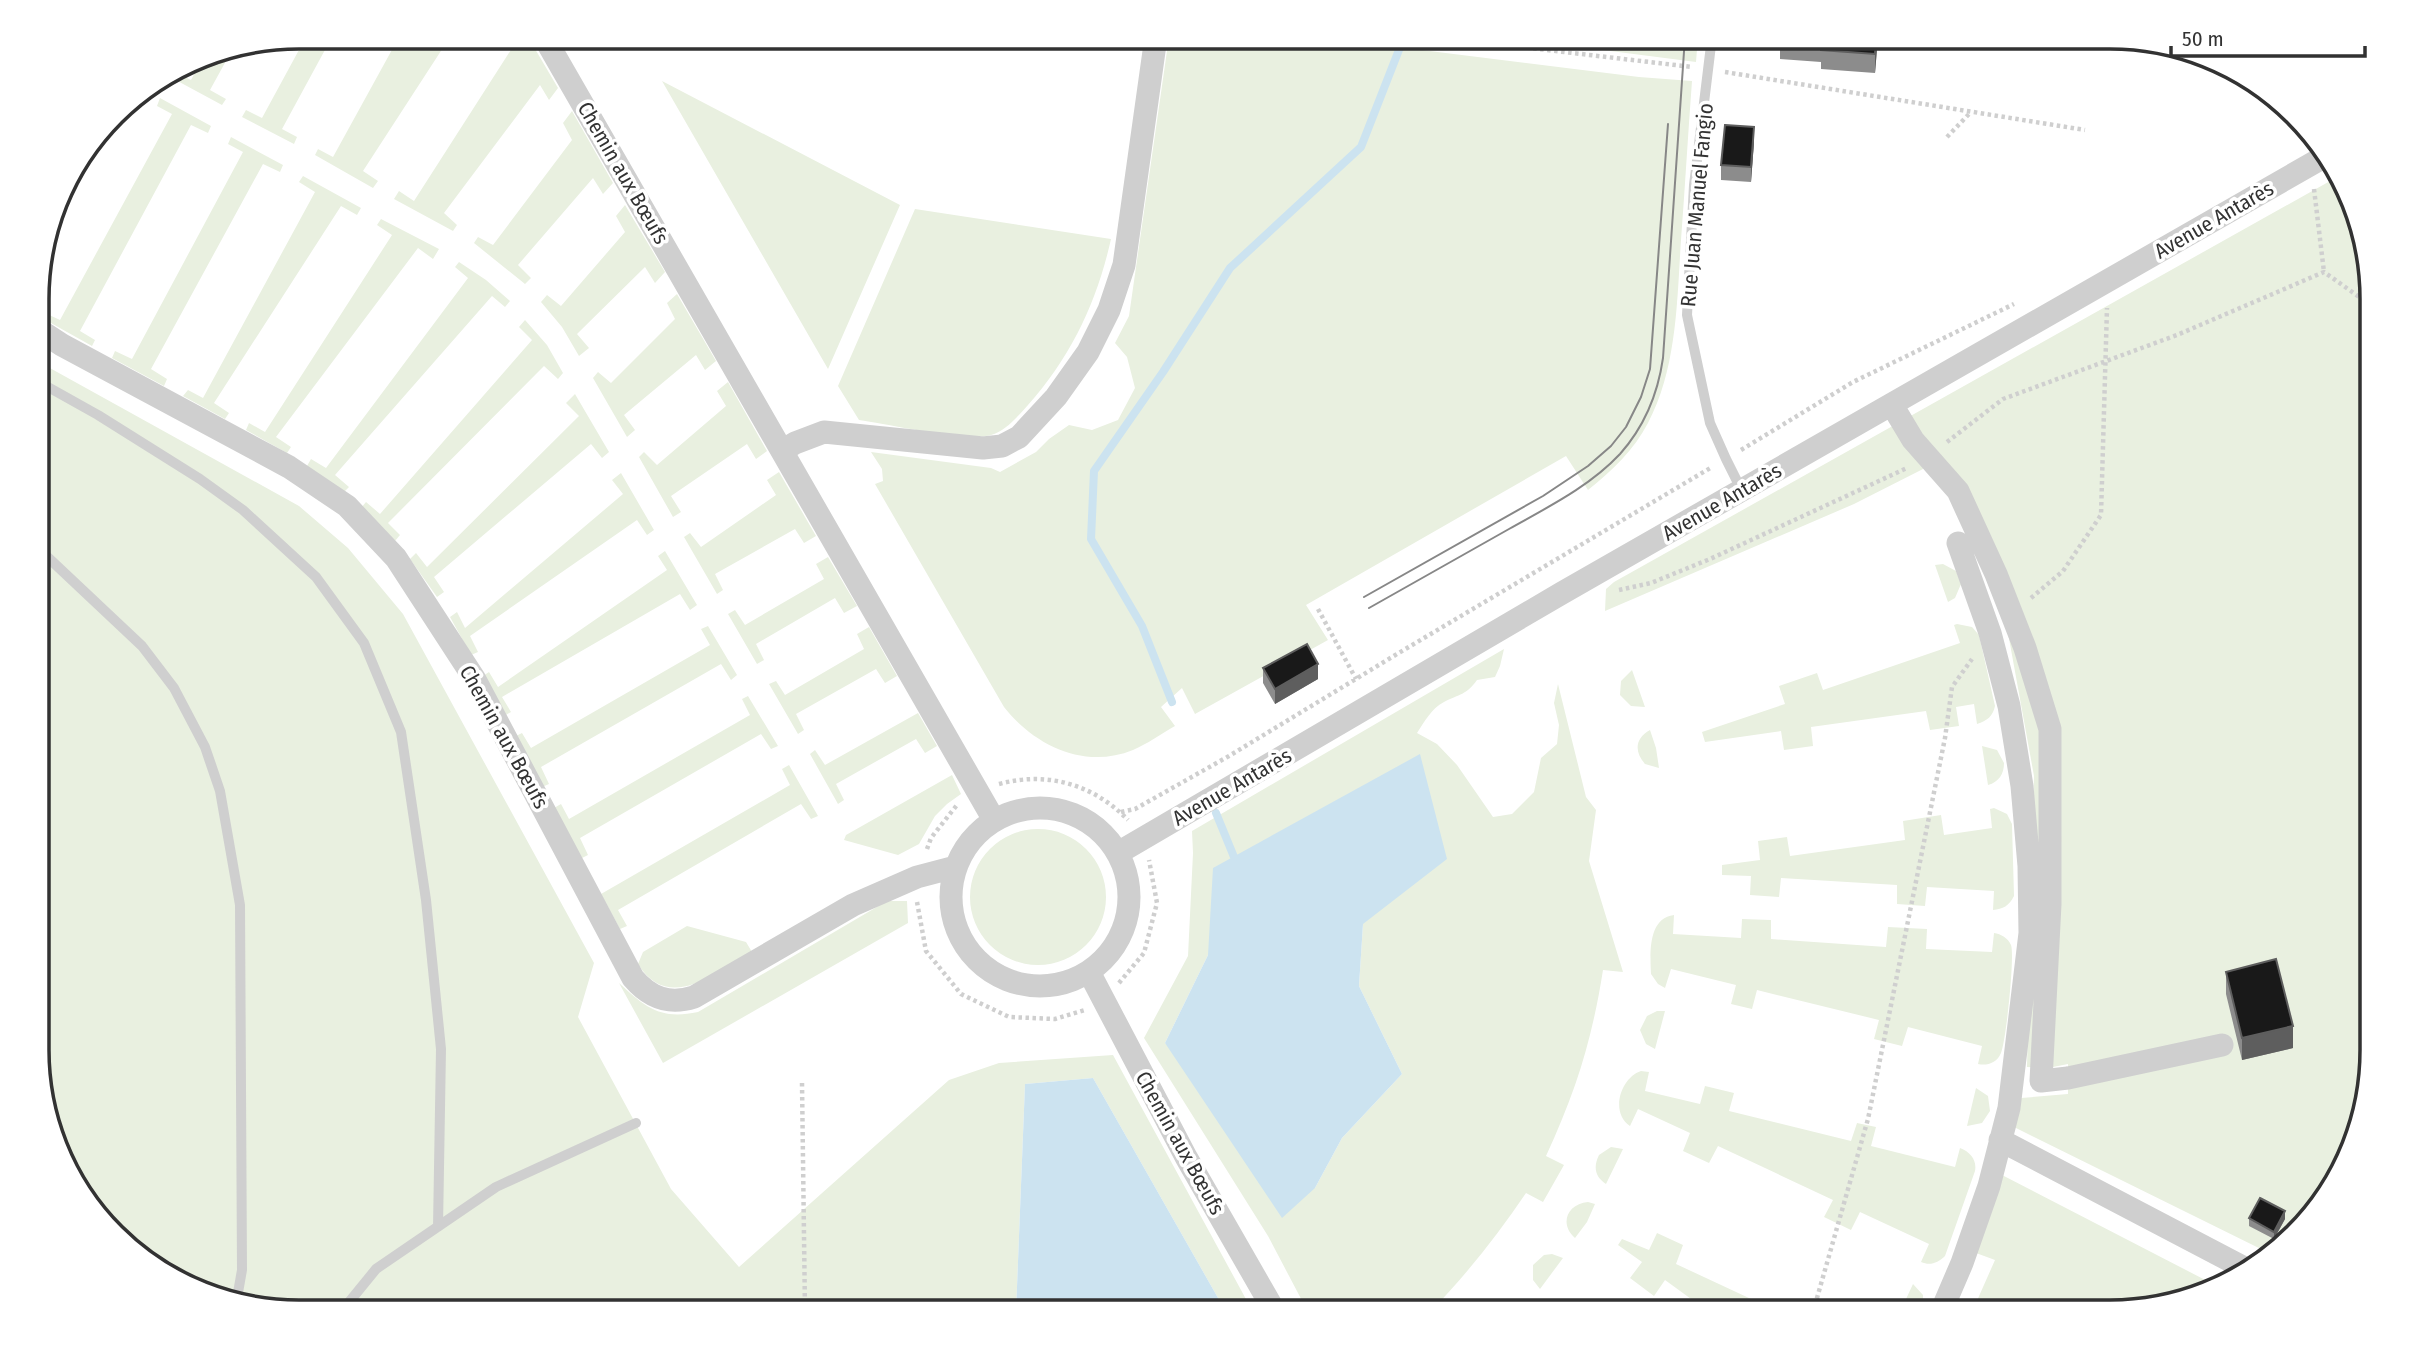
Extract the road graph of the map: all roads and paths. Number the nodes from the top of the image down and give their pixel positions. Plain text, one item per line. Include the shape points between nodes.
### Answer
1 (551, 49) edge
2 (1154, 49) edge
3 (1538, 49) edge
4 (1711, 49) edge
5 (1709, 69) junction
6 (1971, 112) junction
7 (2085, 130) dead end
8 (1947, 137) dead end
9 (2318, 160) edge
10 (2320, 164) edge
11 (2324, 272) junction
12 (2107, 281) junction
13 (2359, 297) edge
14 (2015, 303) dead end
15 (49, 337) edge
16 (2105, 361) junction
17 (49, 388) edge
18 (1892, 405) junction
19 (782, 451) junction
20 (1927, 457) junction
21 (1726, 459) junction
22 (1742, 491) junction
23 (1958, 542) dead end
24 (49, 558) edge
25 (1615, 591) dead end
26 (1318, 608) dead end
27 (2012, 614) junction
28 (1990, 633) junction
29 (1356, 679) junction
30 (992, 786) dead end
31 (960, 802) dead end
32 (1121, 812) junction
33 (994, 820) junction
34 (1131, 823) dead end
35 (1118, 853) junction
36 (1148, 854) dead end
37 (955, 867) junction
38 (917, 877) junction
39 (1089, 972) junction
40 (1112, 992) dead end
41 (1085, 1010) dead end
42 (2222, 1045) dead end
43 (802, 1083) dead end
44 (636, 1123) dead end
45 (2000, 1140) junction
46 (438, 1227) junction
47 (2238, 1264) edge
48 (238, 1292) edge
49 (351, 1300) edge
50 (806, 1300) edge
51 (1268, 1300) edge
52 (1816, 1300) edge
53 (1946, 1300) edge

1 - 19 street, Chemin aux Bœufs
2 - 19 street via 1124,265 1109,310 1088,352 1020,437 983,448 824,432
3 - 5 path
4 - 5 lane, Rue Juan Manuel Fangio
5 - 6 path
5 - 21 lane, Rue Juan Manuel Fangio via 1694,185 1687,315 1710,423
6 - 7 path
6 - 8 path
9 - 12 street, Avenue Antarès
10 - 11 path
11 - 13 path
11 - 16 path
12 - 16 path
12 - 18 street, Avenue Antarès
14 - 21 path via 1853,382
15 - 38 street, Chemin aux Bœufs via 289,467 347,506 396,558 474,678 633,978 652,995 677,1001 694,998 853,905
16 - 20 path via 2003,399
16 - 27 path via 2101,515 2063,571
17 - 46 lane via 243,510 316,578 364,643 401,732 426,900 441,1049
18 - 20 street
18 - 22 street, Avenue Antarès
19 - 33 street, Chemin aux Bœufs
20 - 25 path via 1710,559 1651,583
20 - 27 street via 1958,491
21 - 22 lane, Rue Juan Manuel Fangio
21 - 29 path
22 - 35 street, Avenue Antarès
23 - 28 street
24 - 48 lane via 142,646 174,688 205,747 220,791 240,905 242,1270
26 - 29 path
27 - 42 street via 2050,729 2050,904 2041,1081
28 - 45 street via 2009,706 2029,866 2029,947 2009,1108
28 - 52 path via 1952,687 1868,1119
29 - 32 path via 1229,756 1135,809
30 - 32 path via 1045,778 1079,786
31 - 38 path via 931,838
32 - 34 path
33 - 35 street via 1021,809 1049,808 1077,815 1100,830
33 - 37 street via 977,832
35 - 39 street via 1127,878 1129,905 1123,931 1109,954
36 - 40 path via 1157,903 1144,953
37 - 38 street, Chemin aux Bœufs
37 - 39 street via 950,895 954,922 965,948 985,968 1009,981 1036,986 1064,983
38 - 41 path via 926,951 961,994 1009,1017 1055,1018
39 - 51 street, Chemin aux Bœufs via 1186,1157
43 - 50 path
44 - 46 lane via 496,1188
45 - 47 street
45 - 53 street via 1989,1186
46 - 49 lane via 376,1269

